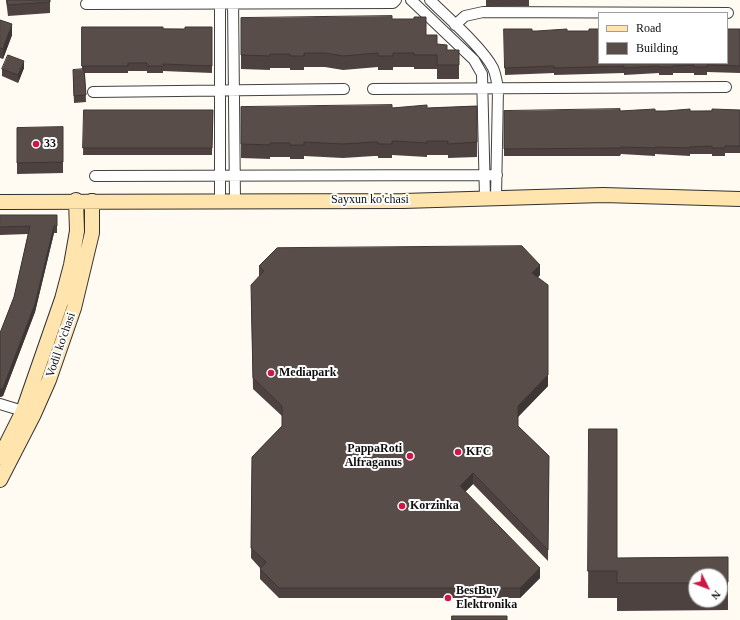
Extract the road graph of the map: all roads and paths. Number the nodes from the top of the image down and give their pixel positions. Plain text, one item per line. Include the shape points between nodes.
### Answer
1 (396, 0) edge
2 (411, 0) edge
3 (430, 0) edge
4 (220, 2) edge
5 (233, 2) edge
6 (86, 4) dead end
7 (598, 12) edge
8 (455, 25) junction
9 (726, 87) dead end
10 (344, 89) dead end
11 (373, 89) dead end
12 (483, 89) junction
13 (498, 89) junction
14 (220, 90) junction
15 (234, 90) junction
16 (93, 92) dead end
17 (220, 175) junction
18 (234, 175) junction
19 (485, 175) junction
20 (497, 175) junction
21 (95, 176) dead end
22 (491, 198) junction
23 (722, 198) junction
24 (740, 199) edge
25 (76, 200) junction
26 (92, 200) junction
27 (220, 200) junction
28 (235, 200) junction
29 (0, 202) edge
30 (740, 206) edge
31 (0, 404) edge
32 (23, 411) junction
33 (0, 457) edge
34 (0, 480) edge

1 - 5 street via 393,3
2 - 12 street via 474,60 482,74
3 - 8 street
4 - 5 street
4 - 6 street
4 - 14 street
5 - 15 street
7 - 8 street via 483,12 465,16
8 - 13 street via 487,59 493,68
9 - 13 street
10 - 15 street
11 - 12 street
12 - 13 street
12 - 19 street
13 - 20 street
14 - 15 street
14 - 16 street
14 - 17 street
15 - 18 street
17 - 18 street
17 - 21 street
17 - 27 street
18 - 19 street
18 - 28 street
19 - 20 street
19 - 22 street
20 - 22 street
22 - 23 street, Sayxun ko'chasi via 603,195
22 - 28 street, Sayxun ko'chasi via 403,201
23 - 24 street, Sayxun ko'chasi
23 - 30 street
25 - 26 street, Sayxun ko'chasi
25 - 29 street, Sayxun ko'chasi
25 - 32 street, Vodil ko'chasi via 77,231 67,282 51,336
26 - 27 street, Sayxun ko'chasi
26 - 34 street, Vodil ko'chasi via 92,233 74,308 46,387
27 - 28 street, Sayxun ko'chasi
31 - 32 street
32 - 33 street, Vodil ko'chasi

